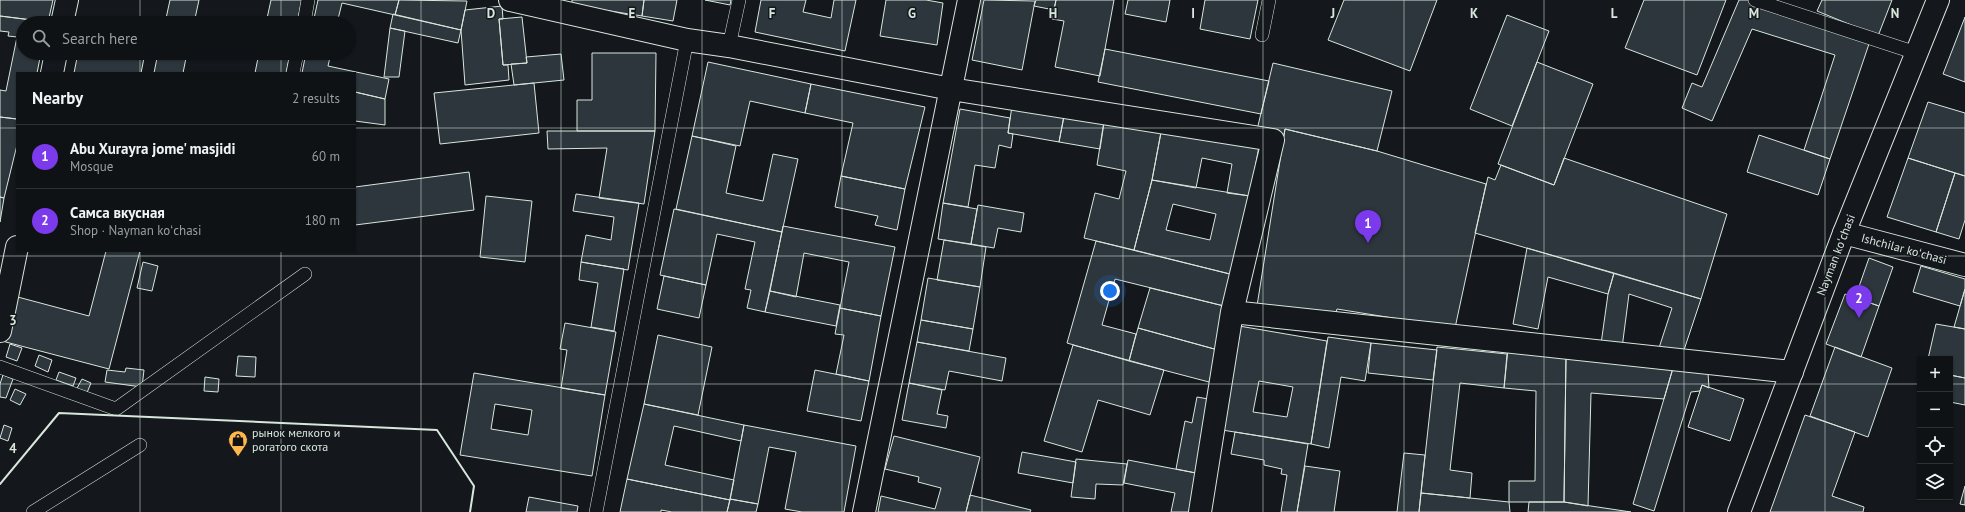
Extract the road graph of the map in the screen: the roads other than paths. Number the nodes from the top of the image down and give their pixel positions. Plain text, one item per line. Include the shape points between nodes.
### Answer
1 (67, 0) edge
2 (308, 0) edge
3 (510, 0) edge
4 (739, 0) edge
5 (969, 0) edge
6 (1269, 0) edge
7 (1755, 0) edge
8 (1938, 0) edge
9 (533, 2) edge
10 (64, 16) edge
11 (305, 16) edge
12 (1262, 35) dead end
13 (687, 40) junction
14 (728, 46) junction
15 (1916, 53) junction
16 (55, 60) edge
17 (296, 60) edge
18 (52, 72) edge
19 (293, 72) edge
20 (951, 89) junction
21 (1844, 233) junction
22 (16, 252) edge
23 (1965, 265) edge
24 (305, 274) dead end
25 (1232, 312) junction
26 (0, 331) edge
27 (0, 367) edge
28 (1792, 372) junction
29 (140, 445) dead end
30 (33, 512) edge
31 (596, 512) edge
32 (864, 512) edge
33 (1200, 512) edge
34 (1739, 512) edge

1 - 10 street
2 - 11 lane
3 - 9 street
4 - 14 lane
5 - 20 street
6 - 12 lane
7 - 15 lane
8 - 15 street, Nayman koʻchasi
9 - 13 street
13 - 14 street
13 - 31 lane
14 - 20 street
15 - 21 street, Nayman koʻchasi
16 - 18 street
17 - 19 lane
20 - 25 street via 1273,140
20 - 32 street
21 - 23 street, Ishchilar koʻchasi
21 - 28 street, Nayman koʻchasi
22 - 26 street
24 - 27 lane via 116,409
25 - 28 street
25 - 33 street
28 - 34 street, Nayman koʻchasi
29 - 30 lane

